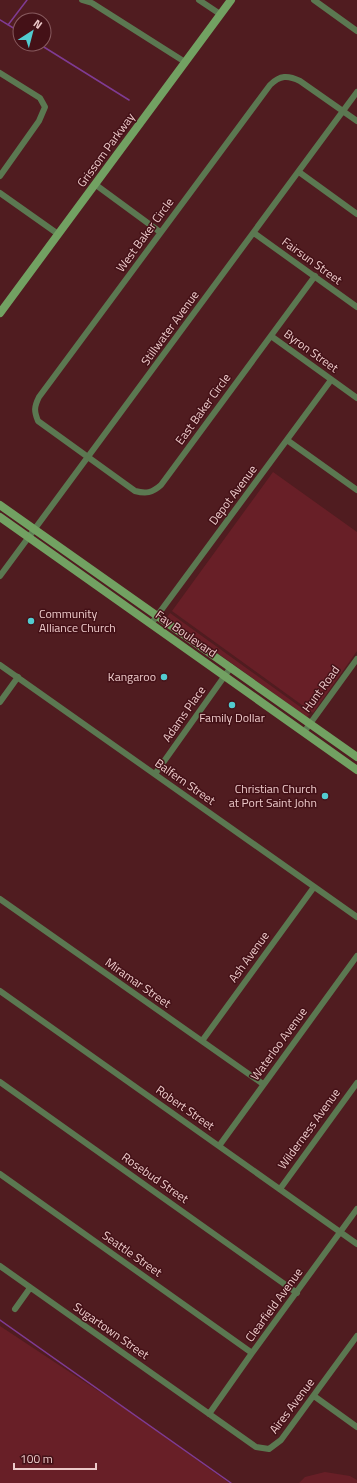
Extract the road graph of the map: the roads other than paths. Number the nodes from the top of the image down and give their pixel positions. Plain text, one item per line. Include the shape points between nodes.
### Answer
1 (82, 0) edge
2 (199, 0) edge
3 (231, 0) edge
4 (314, 0) edge
5 (220, 14) junction
6 (357, 30) edge
7 (185, 62) junction
8 (0, 73) edge
9 (357, 92) edge
10 (343, 111) junction
11 (357, 121) edge
12 (298, 172) junction
13 (0, 176) edge
14 (96, 184) junction
15 (0, 193) edge
16 (357, 214) edge
17 (160, 232) junction
18 (254, 233) junction
19 (58, 234) junction
20 (314, 276) junction
21 (357, 307) edge
22 (0, 313) edge
23 (271, 336) junction
24 (331, 380) junction
25 (357, 398) edge
26 (287, 440) junction
27 (88, 457) junction
28 (357, 490) edge
29 (0, 505) edge
30 (0, 517) edge
31 (35, 529) junction
32 (29, 538) junction
33 (0, 576) edge
34 (157, 615) junction
35 (151, 624) junction
36 (357, 659) edge
37 (0, 665) edge
38 (231, 667) junction
39 (225, 676) junction
40 (18, 677) junction
41 (0, 702) edge
42 (310, 723) junction
43 (304, 732) junction
44 (357, 757) edge
45 (357, 770) edge
46 (155, 774) junction
47 (314, 887) junction
48 (0, 899) edge
49 (357, 917) edge
50 (357, 956) edge
51 (0, 991) edge
52 (202, 1041) junction
53 (0, 1082) edge
54 (357, 1083) edge
55 (263, 1084) junction
56 (219, 1146) junction
57 (0, 1174) edge
58 (280, 1189) junction
59 (357, 1209) edge
60 (340, 1232) junction
61 (357, 1244) edge
62 (0, 1266) edge
63 (30, 1288) junction
64 (297, 1293) junction
65 (15, 1309) dead end
66 (357, 1336) edge
67 (252, 1353) junction
68 (314, 1396) junction
69 (209, 1414) junction
70 (357, 1427) edge

1 - 7 street via 92,3
2 - 5 street
3 - 5 main road, Grissom Parkway
4 - 6 street
5 - 7 main road, Grissom Parkway
7 - 14 main road, Grissom Parkway
8 - 13 street via 40,98 45,107 39,122
9 - 10 street, Stillwater Avenue
10 - 11 street, West Baker Circle
10 - 12 street, Stillwater Avenue
10 - 17 street, West Baker Circle via 292,77 283,76 276,79
12 - 16 street
12 - 18 street, Stillwater Avenue
14 - 17 street
14 - 19 main road, Grissom Parkway
15 - 19 street
17 - 27 street, West Baker Circle via 35,405 34,411 38,421
18 - 20 street, Fairsun Street
18 - 27 street, Stillwater Avenue
19 - 22 main road, Grissom Parkway
20 - 21 street, Fairsun Street
20 - 23 street, East Baker Circle
23 - 24 street, Byron Street
23 - 27 street, East Baker Circle via 161,485 153,492 144,494 135,491
24 - 25 street, Byron Street
24 - 26 street, Depot Avenue
26 - 28 street
26 - 34 street, Depot Avenue
27 - 31 street, Stillwater Avenue
29 - 31 main road, Fay Boulevard
30 - 32 main road, Fay Boulevard
31 - 32 street, Stillwater Avenue
31 - 34 main road, Fay Boulevard
32 - 33 street, Stillwater Avenue
32 - 35 main road, Fay Boulevard
34 - 35 street, Depot Avenue
34 - 38 main road, Fay Boulevard
35 - 39 main road, Fay Boulevard
36 - 42 street, Hunt Road
37 - 40 street, Balfern Street
38 - 39 street, Adams Place
38 - 42 main road, Fay Boulevard
39 - 43 main road, Fay Boulevard
39 - 46 street, Adams Place
40 - 41 street
40 - 46 street, Balfern Street
42 - 43 street, Hunt Road
42 - 44 main road, Fay Boulevard
43 - 45 main road, Fay Boulevard
46 - 47 street, Balfern Street
47 - 49 street, Balfern Street
47 - 52 street, Ash Avenue
48 - 52 street, Miramar Street
50 - 55 street, Waterloo Avenue
51 - 56 street, Robert Street
52 - 55 street, Miramar Street
53 - 64 street, Rosebud Street
54 - 58 street, Wilderness Avenue
55 - 56 street, Waterloo Avenue
56 - 58 street, Robert Street
57 - 67 street, Seattle Street
58 - 60 street, Robert Street
59 - 60 street, Clearfield Avenue
60 - 61 street, Robert Street
60 - 64 street, Clearfield Avenue
62 - 63 street, Sugartown Street
63 - 65 street
63 - 69 street, Sugartown Street
64 - 67 street, Clearfield Avenue
66 - 68 street, Aires Avenue
67 - 69 street, Clearfield Avenue
68 - 69 street, Aires Avenue via 281,1440 269,1450 256,1447
68 - 70 street

